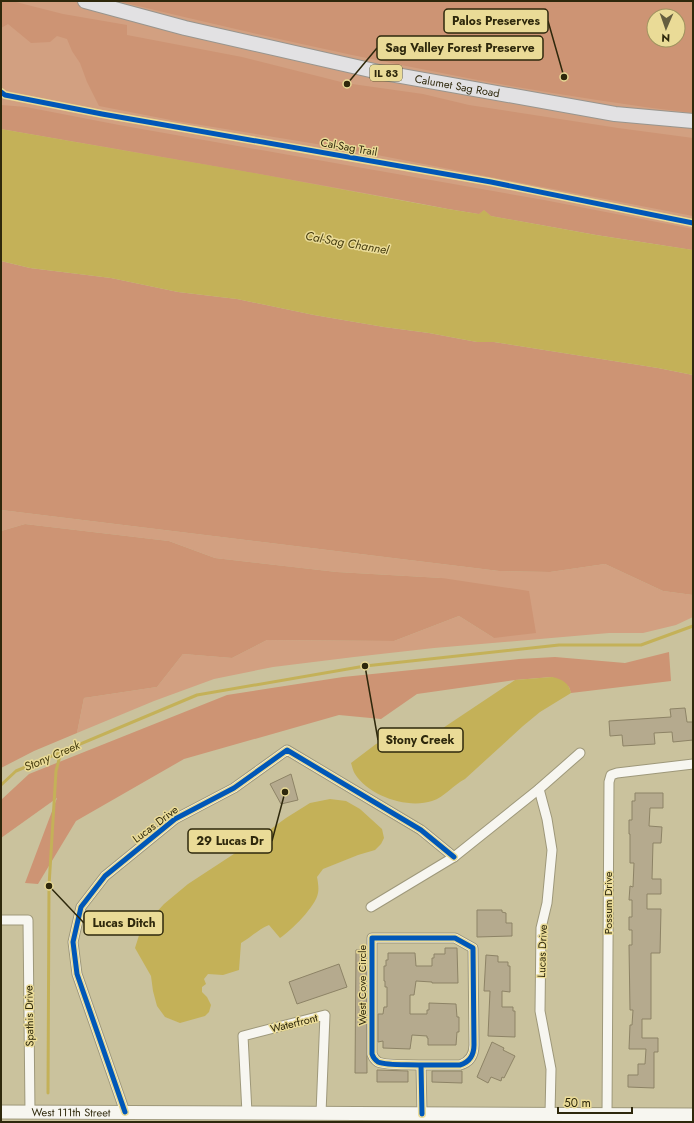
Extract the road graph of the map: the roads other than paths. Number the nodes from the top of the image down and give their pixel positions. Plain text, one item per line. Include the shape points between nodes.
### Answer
1 (84, 1) edge
2 (693, 121) edge
3 (580, 754) dead end
4 (693, 764) edge
5 (539, 789) junction
6 (454, 857) junction
7 (371, 907) dead end
8 (1, 920) edge
9 (421, 1065) junction
10 (1, 1112) edge
11 (30, 1112) junction
12 (125, 1112) junction
13 (247, 1113) junction
14 (321, 1113) junction
15 (422, 1114) junction
16 (550, 1114) junction
17 (693, 1115) edge
18 (606, 1120) edge

1 - 2 main road, Calumet Sag Road / IL 83 via 185,28 379,72 615,114
3 - 5 street
4 - 18 street, Possum Drive via 617,773 611,775 609,782
5 - 6 street
5 - 16 street, Lucas Drive via 552,850 541,928 540,1010 551,1069
6 - 7 street
6 - 12 street, Lucas Drive via 422,830 287,750 234,788 175,819 105,876 81,907 73,942 77,974
8 - 11 street, Spathis Drive via 28,920
9 - 9 street, West Cove Circle via 460,1065 472,1055 473,948 455,938 372,938 372,1054 374,1059 385,1064
9 - 15 street
10 - 11 main road, West 111th Street
11 - 12 main road, West 111th Street
12 - 13 main road, West 111th Street
13 - 14 main road, West 111th Street
13 - 14 street, Waterfront via 243,1036 325,1015
14 - 15 main road, West 111th Street
15 - 16 main road, West 111th Street
16 - 18 main road, West 111th Street
17 - 18 main road, West 111th Street

